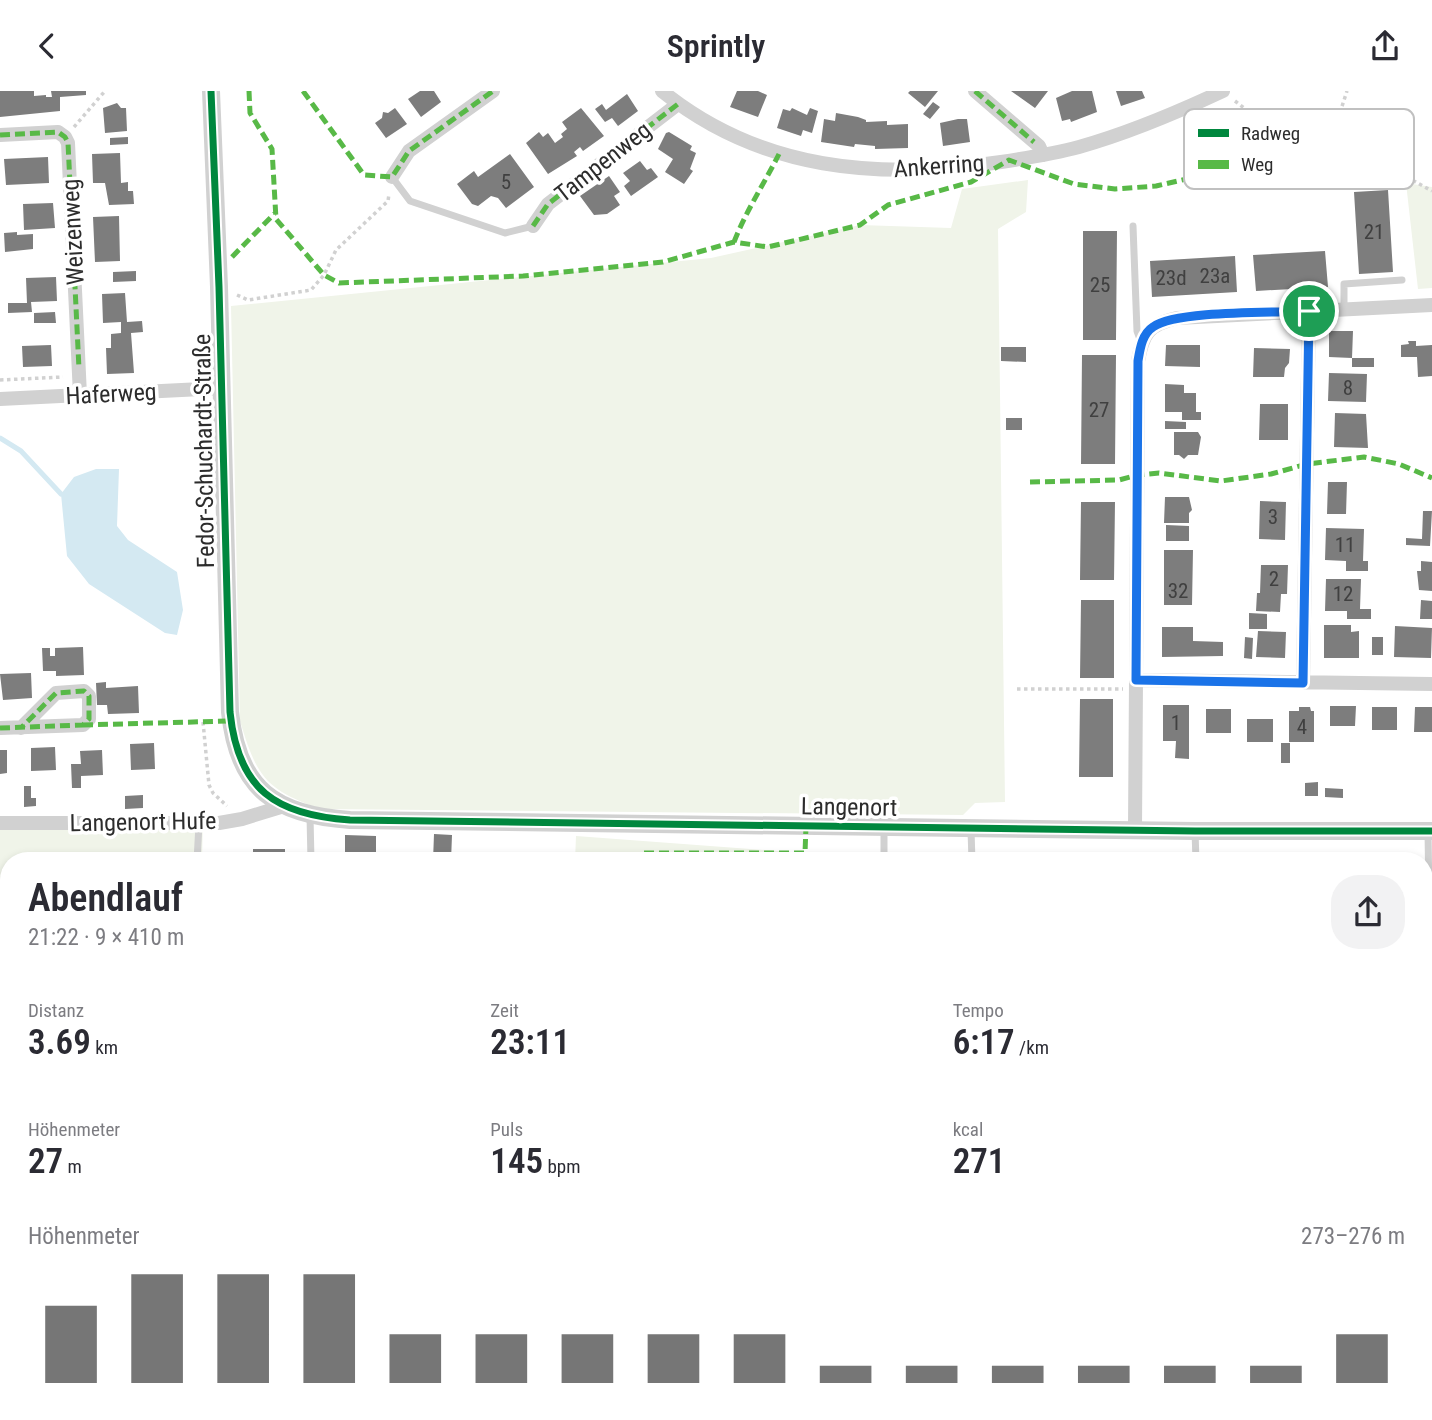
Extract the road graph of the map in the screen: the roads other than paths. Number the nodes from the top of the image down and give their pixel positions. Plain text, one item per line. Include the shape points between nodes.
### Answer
1 (211, 91) edge
2 (492, 91) edge
3 (662, 91) edge
4 (975, 91) edge
5 (1228, 95) edge
6 (678, 104) junction
7 (1190, 109) edge
8 (1184, 111) edge
9 (0, 135) edge
10 (1043, 155) junction
11 (393, 177) joint
12 (533, 226) joint
13 (1133, 226) dead end
14 (1402, 280) dead end
15 (1432, 305) edge
16 (1345, 310) junction
17 (1309, 311) junction
18 (1142, 343) junction
19 (222, 388) junction
20 (80, 395) junction
21 (0, 399) edge
22 (1303, 683) junction
23 (1135, 684) junction
24 (1432, 684) edge
25 (0, 728) edge
26 (21, 728) junction
27 (277, 802) junction
28 (310, 816) junction
29 (0, 823) edge
30 (199, 824) junction
31 (884, 827) junction
32 (971, 828) junction
33 (1135, 829) junction
34 (1195, 831) junction
35 (1430, 831) edge
36 (197, 852) edge
37 (311, 852) edge
38 (884, 852) edge
39 (972, 852) edge
40 (1196, 852) edge
41 (1430, 852) edge

1 - 19 street, Fedor-Schuchardt-Straße
2 - 11 street via 409,151
3 - 6 street, Ankerring
4 - 10 street via 1039,146
5 - 7 street, Ankerring
6 - 10 street, Ankerring via 715,128 775,153 834,167 906,171
6 - 12 street, Tampenweg via 548,204
8 - 10 street, Ankerring
9 - 20 street, Weizenweg via 58,132 68,143
11 - 12 lane via 410,201 505,233
13 - 18 lane via 1137,331
14 - 16 lane via 1344,284
15 - 16 street
16 - 17 street
17 - 18 street via 1177,318 1150,328
17 - 22 street
18 - 23 street via 1138,361
19 - 20 street, Haferweg
19 - 27 street, Fedor-Schuchardt-Straße via 231,729 241,761
20 - 21 street, Haferweg
22 - 23 street
22 - 24 street
23 - 33 street
25 - 26 street
26 - 26 street via 83,725 89,719 89,696 84,691 56,693
27 - 28 street, Langenort
27 - 30 street, Langenort Hufe via 242,819
28 - 31 street, Langenort
28 - 37 lane
29 - 30 street, Langenort Hufe
30 - 36 lane
31 - 32 street, Langenort
31 - 38 lane
32 - 33 street, Langenort
32 - 39 lane
33 - 34 street, Langenort
34 - 35 street, Langenort
34 - 40 lane
35 - 41 lane

